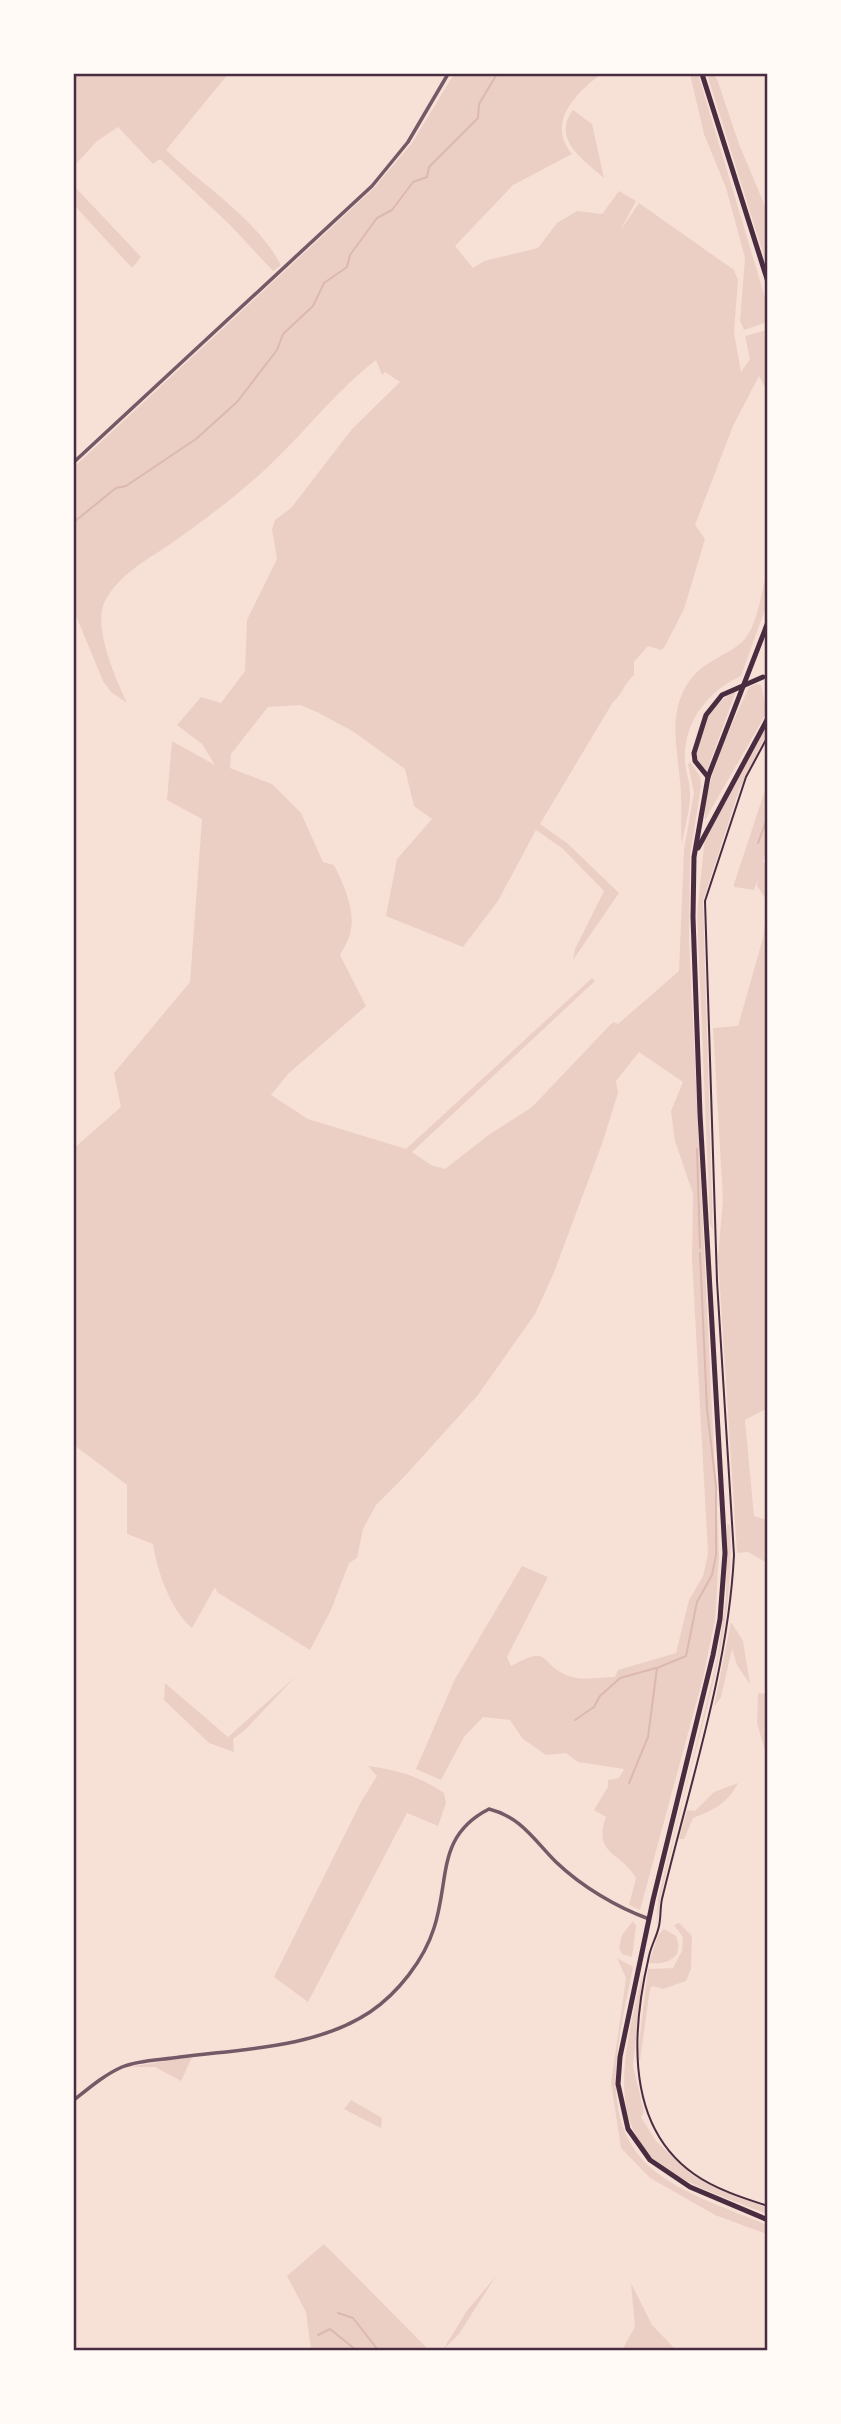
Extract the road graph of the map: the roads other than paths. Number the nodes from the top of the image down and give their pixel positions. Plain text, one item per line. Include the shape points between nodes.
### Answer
1 (448, 74) edge
2 (702, 74) edge
3 (768, 282) edge
4 (74, 462) edge
5 (768, 622) edge
6 (765, 676) edge
7 (768, 718) edge
8 (708, 777) junction
9 (694, 858) junction
10 (649, 1919) junction
11 (74, 2100) edge
12 (768, 2220) edge

1 - 4 street via 408,142 372,186
2 - 3 main road
5 - 8 main road
6 - 8 main road via 722,695 706,715 694,752 695,761
7 - 9 main road
8 - 9 main road
9 - 10 main road via 700,1114 725,1553 713,1655
10 - 11 street via 575,1878 521,1823 489,1809 467,1822 453,1840 433,1931 390,1996 342,2027 306,2039 125,2065
10 - 12 main road via 618,2084 628,2129 667,2175

